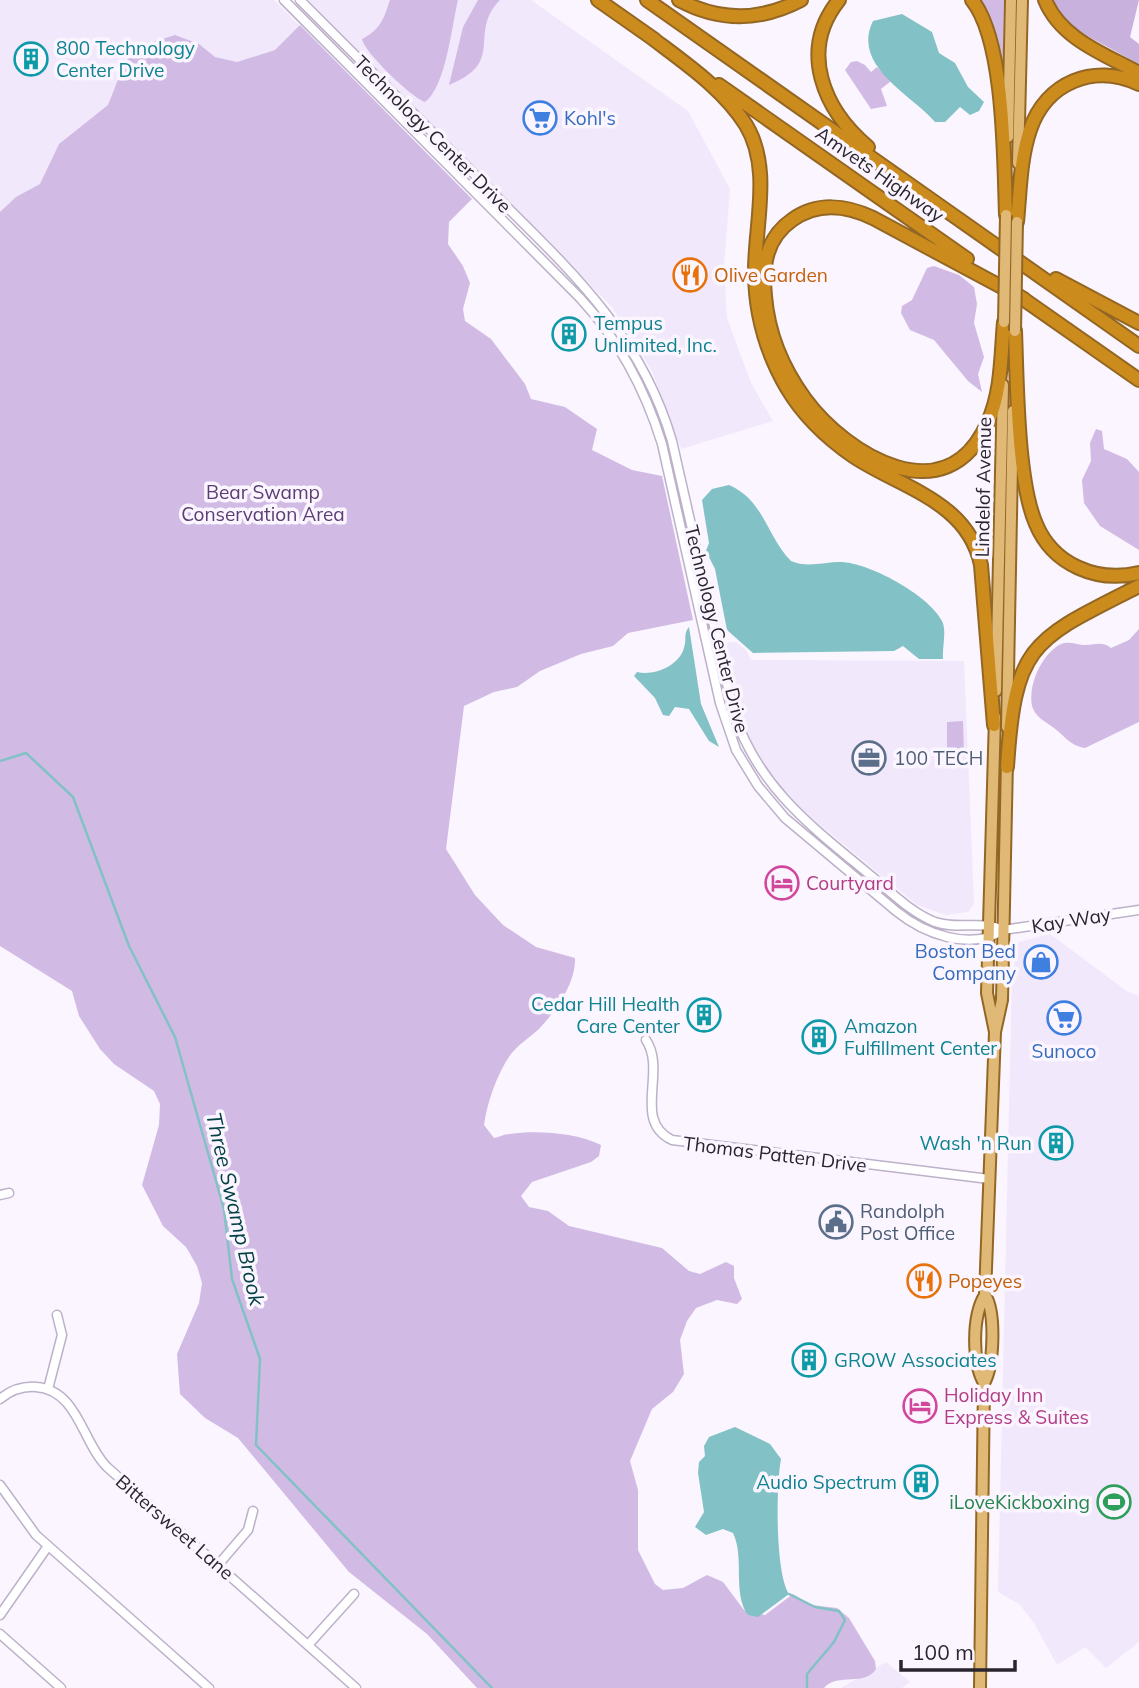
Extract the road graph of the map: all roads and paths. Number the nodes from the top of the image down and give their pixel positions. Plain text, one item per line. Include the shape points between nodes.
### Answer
1 (284, 0) edge
2 (300, 0) edge
3 (598, 0) edge
4 (647, 0) edge
5 (679, 0) edge
6 (802, 0) edge
7 (839, 0) edge
8 (972, 0) edge
9 (1011, 0) edge
10 (1022, 0) edge
11 (1045, 0) edge
12 (648, 35) junction
13 (1139, 73) edge
14 (1139, 84) edge
15 (942, 207) junction
16 (1011, 219) junction
17 (997, 247) junction
18 (1024, 299) junction
19 (1139, 323) edge
20 (1009, 327) junction
21 (1139, 346) edge
22 (1139, 382) edge
23 (1139, 573) edge
24 (1139, 586) edge
25 (994, 725) junction
26 (1007, 767) junction
27 (1139, 910) edge
28 (1003, 930) junction
29 (989, 931) junction
30 (995, 1032) junction
31 (646, 1040) dead end
32 (989, 1179) junction
33 (57, 1315) dead end
34 (48, 1389) junction
35 (0, 1399) edge
36 (0, 1485) edge
37 (253, 1511) dead end
38 (48, 1546) junction
39 (218, 1565) junction
40 (354, 1594) dead end
41 (0, 1615) edge
42 (0, 1634) edge
43 (308, 1645) junction
44 (61, 1688) edge
45 (209, 1688) edge
46 (356, 1688) edge
47 (980, 1688) edge

1 - 29 street, Technology Center Drive via 580,298 621,350 648,402 662,444 723,717 758,786 800,832 916,926 950,937
2 - 29 street, Technology Center Drive via 589,290 634,350 673,441 734,714 767,780 800,816 915,911 952,926
3 - 12 highway, Amvets Highway
4 - 15 highway, Amvets Highway
5 - 6 highway via 703,11 746,17 768,14
7 - 15 highway via 819,44 819,69 827,99 856,137
8 - 16 highway via 987,26 992,49
9 - 16 main road, Lindelof Avenue
10 - 16 main road, Lindelof Avenue
11 - 13 highway via 1055,19 1071,34
12 - 18 highway, Amvets Highway
12 - 25 highway via 716,90 753,141 760,177 757,304 766,344 790,393 835,443 952,512 973,540 981,565
14 - 16 highway via 1119,75 1090,74 1049,98 1026,142
15 - 17 highway, Amvets Highway
16 - 20 main road, Lindelof Avenue, bridge
17 - 19 highway
17 - 21 highway, Amvets Highway
18 - 20 highway via 847,208 804,212 782,228 768,251 764,273 768,318 798,388 841,436 895,468 934,470 958,459 976,443 997,393
18 - 22 highway, Amvets Highway
20 - 23 highway via 1029,498 1037,528 1054,551 1077,568 1106,576
20 - 25 main road, Lindelof Avenue
20 - 26 main road, Lindelof Avenue
24 - 26 highway via 1064,625 1030,657 1012,702
25 - 29 main road, Lindelof Avenue
26 - 28 main road, Lindelof Avenue
27 - 28 street, Kay Way
28 - 29 street, Technology Center Drive
28 - 30 main road, Lindelof Avenue via 1001,1014
29 - 30 main road, Lindelof Avenue via 988,1007
30 - 32 main road
31 - 32 street, Thomas Patten Drive via 654,1059 652,1116 658,1131 672,1140
32 - 47 main road via 985,1295 991,1312 990,1372 984,1383
33 - 34 street via 62,1335
34 - 35 street via 23,1387
34 - 39 street, Bittersweet Lane via 72,1407 91,1448 107,1467
36 - 38 street
37 - 39 street via 248,1531
38 - 41 street
38 - 45 street
39 - 43 street, Bittersweet Lane
40 - 43 street
42 - 44 street
43 - 46 street, Bittersweet Lane

